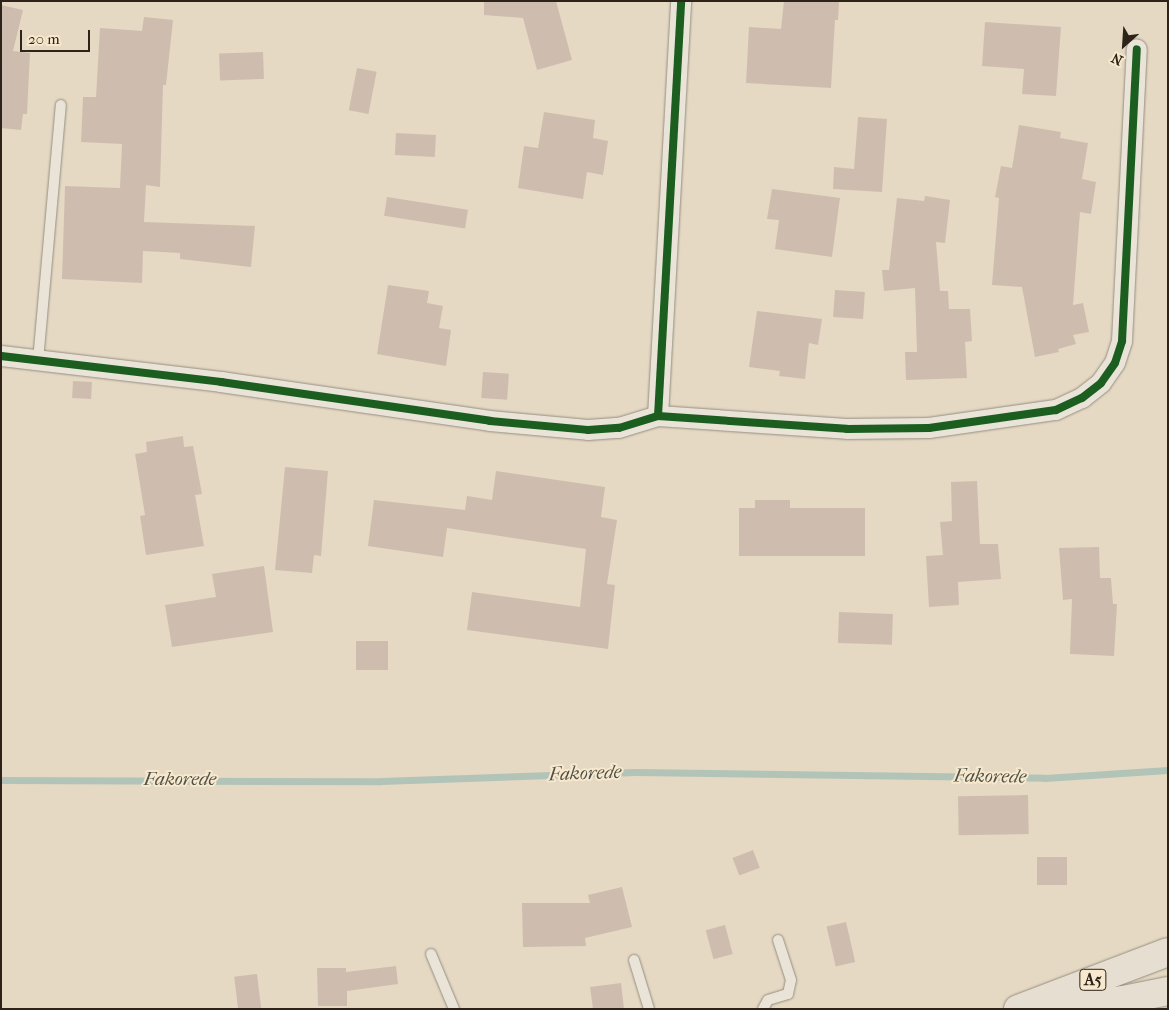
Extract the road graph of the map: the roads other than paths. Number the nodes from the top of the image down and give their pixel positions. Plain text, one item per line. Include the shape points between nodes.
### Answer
1 (681, 1) edge
2 (1137, 49) dead end
3 (61, 105) dead end
4 (1, 356) edge
5 (38, 361) junction
6 (658, 416) junction
7 (778, 940) dead end
8 (1168, 952) edge
9 (431, 954) dead end
10 (634, 960) dead end
11 (1168, 991) edge
12 (454, 1009) edge
13 (648, 1009) edge
14 (763, 1009) edge
15 (1018, 1009) edge
16 (1043, 1009) edge

1 - 6 street
2 - 6 street via 1122,341 1116,363 1101,383 1082,398 1056,410 929,428 847,429
3 - 5 lane
4 - 5 street
5 - 6 street via 221,382 490,421 588,430 620,428
7 - 14 lane via 791,980 788,994 768,1000
8 - 15 highway, A5
9 - 12 lane
10 - 13 lane
11 - 16 highway, A5

